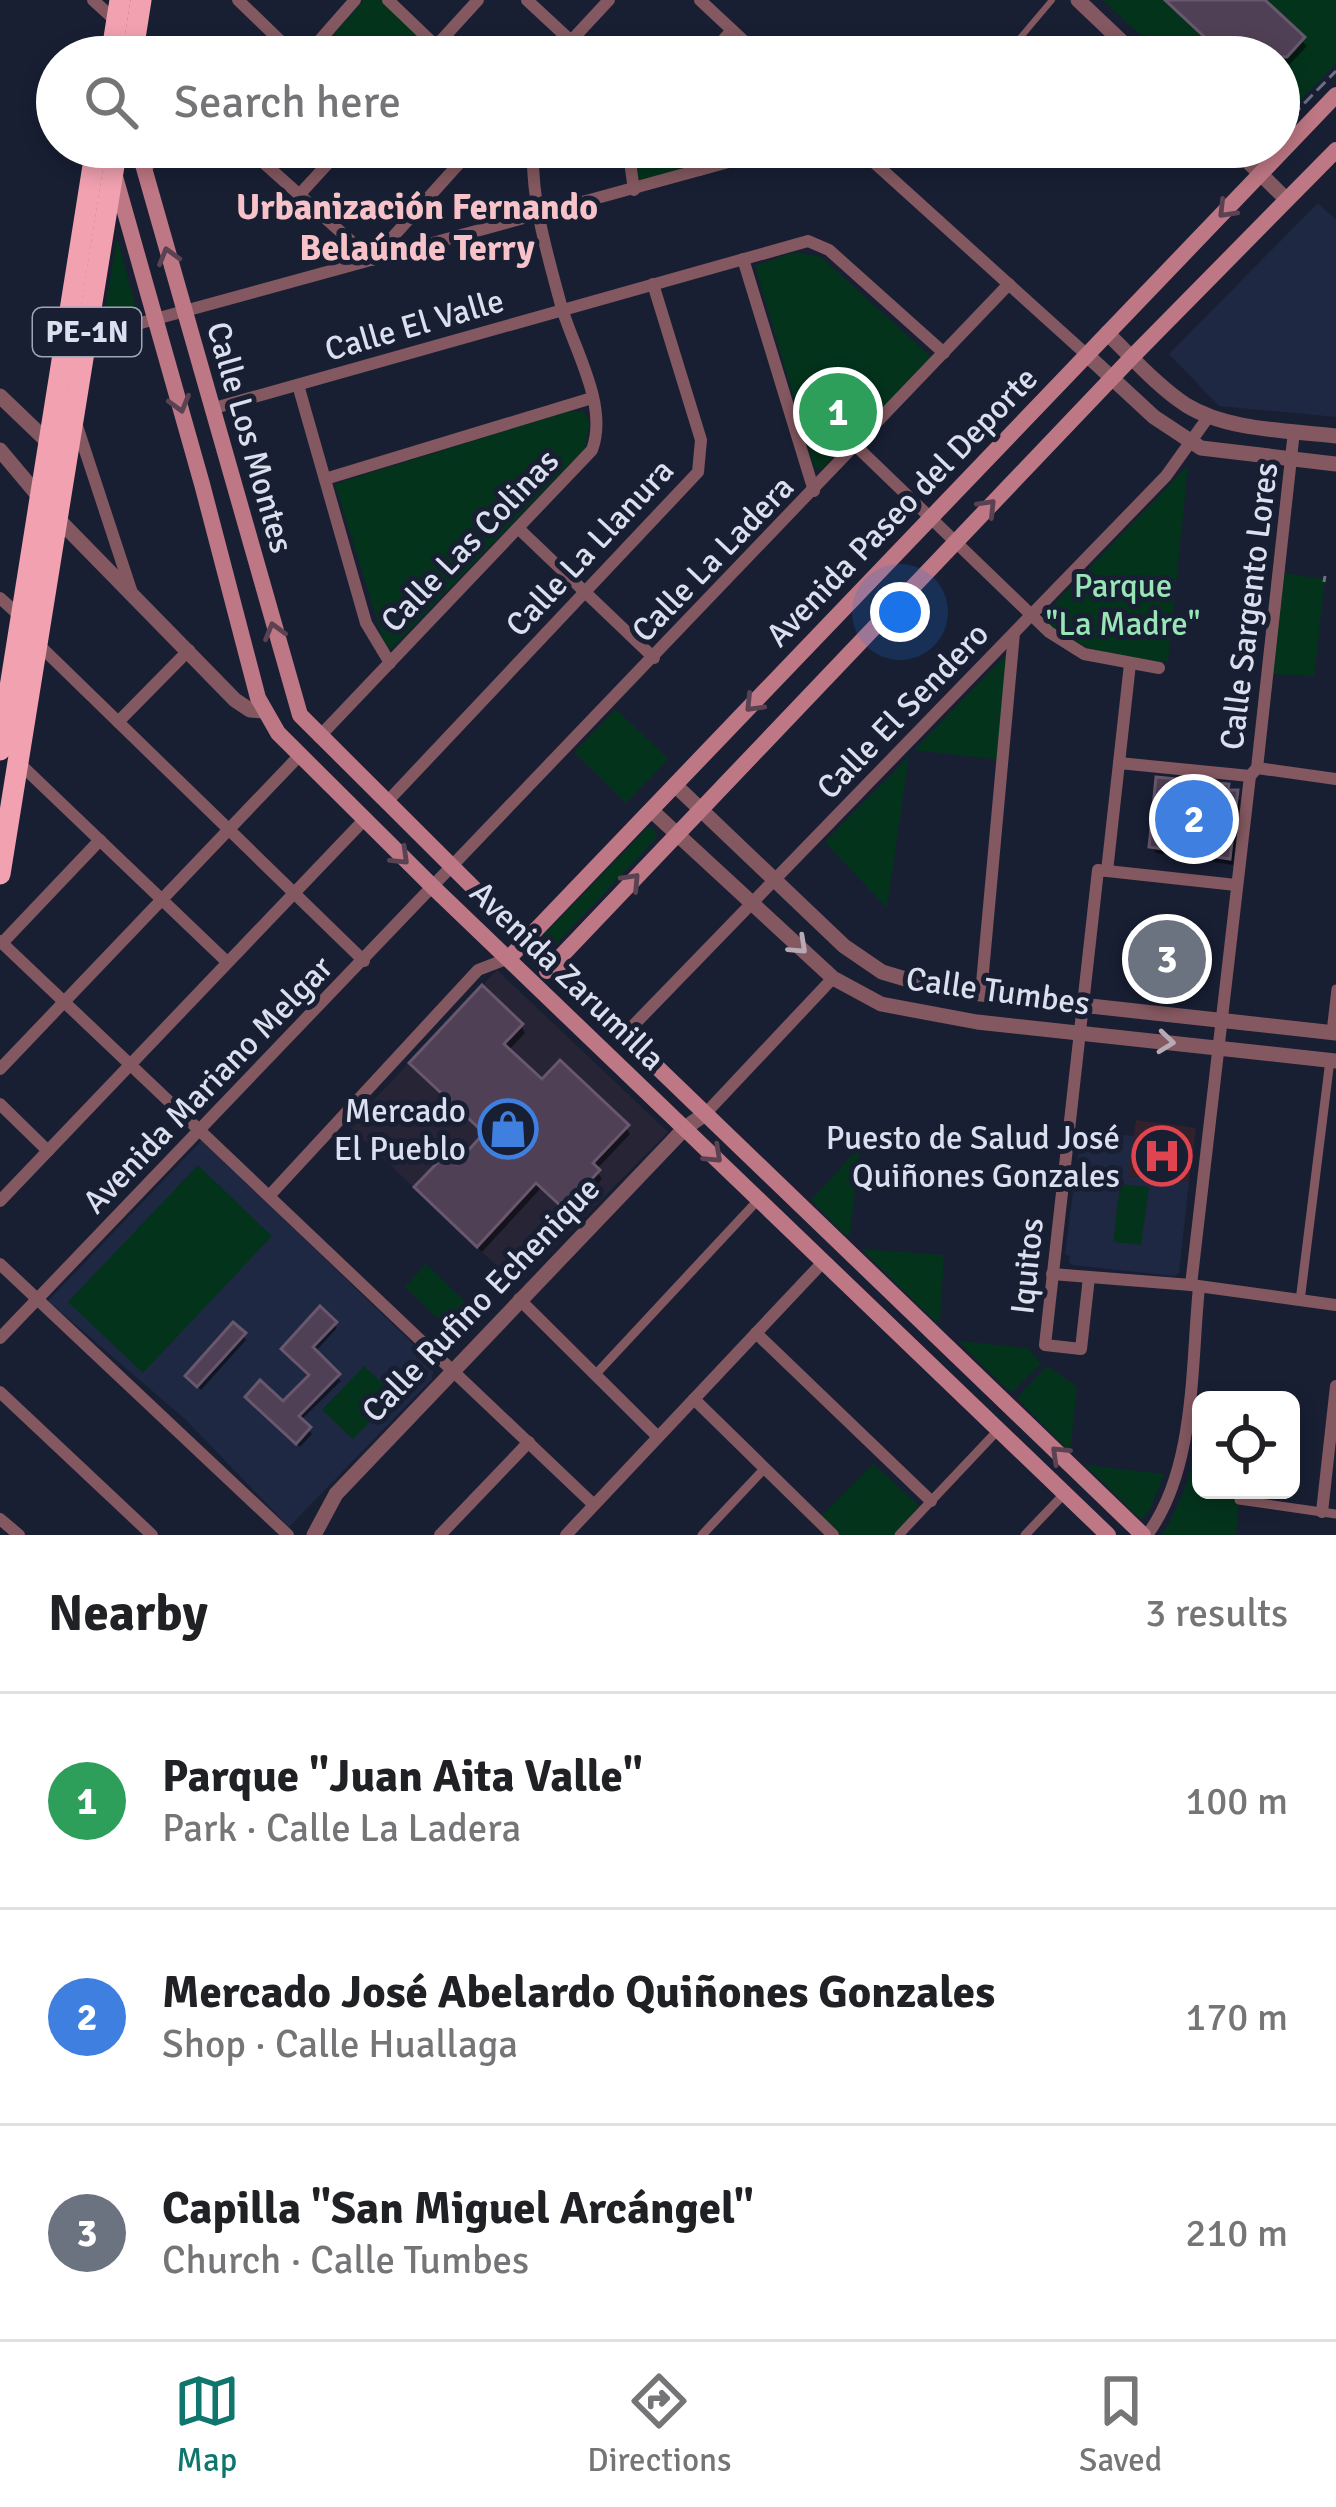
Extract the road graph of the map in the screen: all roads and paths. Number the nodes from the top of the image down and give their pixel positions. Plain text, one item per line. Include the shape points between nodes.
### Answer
1 (93, 0) edge
2 (141, 0) edge
3 (238, 0) edge
4 (355, 0) edge
5 (388, 0) edge
6 (478, 0) edge
7 (527, 0) edge
8 (609, 0) edge
9 (700, 0) edge
10 (1052, 0) edge
11 (1078, 0) edge
12 (118, 11) edge
13 (732, 30) junction
14 (139, 36) edge
15 (278, 36) edge
16 (321, 36) edge
17 (418, 36) edge
18 (445, 36) edge
19 (566, 36) edge
20 (576, 36) edge
21 (727, 36) edge
22 (738, 36) edge
23 (1022, 36) edge
24 (1116, 36) edge
25 (1336, 71) edge
26 (1336, 95) edge
27 (1300, 108) edge
28 (1300, 132) edge
29 (1336, 150) edge
30 (93, 168) edge
31 (143, 168) edge
32 (150, 168) edge
33 (269, 168) edge
34 (324, 168) edge
35 (455, 168) edge
36 (534, 168) edge
37 (631, 168) edge
38 (706, 168) edge
39 (880, 168) edge
40 (1256, 168) edge
41 (1266, 168) edge
42 (113, 170) joint
43 (699, 170) joint
44 (145, 173) junction
45 (1261, 173) junction
46 (634, 190) junction
47 (299, 195) junction
48 (1286, 200) junction
49 (538, 214) junction
50 (743, 259) junction
51 (372, 260) junction
52 (653, 284) junction
53 (1010, 284) junction
54 (562, 310) junction
55 (184, 311) junction
56 (157, 320) junction
57 (1107, 333) junction
58 (86, 338) junction
59 (944, 353) junction
60 (1087, 355) junction
61 (1132, 357) junction
62 (1111, 379) junction
63 (298, 385) junction
64 (0, 396) edge
65 (592, 398) junction
66 (212, 409) junction
67 (74, 415) junction
68 (1209, 416) junction
69 (1294, 431) junction
70 (1336, 436) edge
71 (49, 442) junction
72 (1192, 443) junction
73 (856, 446) junction
74 (0, 450) edge
75 (1292, 459) junction
76 (1336, 464) edge
77 (325, 479) junction
78 (814, 491) junction
79 (39, 494) junction
80 (57, 518) junction
81 (931, 518) junction
82 (518, 528) junction
83 (956, 541) junction
84 (130, 590) junction
85 (584, 592) junction
86 (0, 598) edge
87 (1031, 615) junction
88 (22, 618) junction
89 (1014, 633) junction
90 (37, 643) junction
91 (189, 650) junction
92 (654, 658) junction
93 (390, 663) junction
94 (1130, 664) junction
95 (1159, 668) dead end
96 (6, 675) edge
97 (263, 711) junction
98 (118, 722) junction
99 (320, 737) junction
100 (300, 755) junction
101 (9, 756) edge
102 (1119, 763) junction
103 (1254, 772) junction
104 (1336, 778) edge
105 (675, 785) junction
106 (386, 802) junction
107 (700, 809) junction
108 (651, 810) junction
109 (364, 820) junction
110 (229, 830) junction
111 (676, 834) junction
112 (100, 840) junction
113 (453, 868) junction
114 (1102, 870) junction
115 (0, 874) edge
116 (775, 880) junction
117 (1236, 885) junction
118 (434, 888) junction
119 (294, 893) junction
120 (162, 900) junction
121 (752, 903) junction
122 (526, 940) junction
123 (2, 941) edge
124 (509, 958) junction
125 (226, 961) junction
126 (364, 961) junction
127 (552, 966) junction
128 (833, 978) junction
129 (536, 984) junction
130 (1336, 989) edge
131 (981, 994) junction
132 (66, 1000) junction
133 (1081, 1005) junction
134 (1219, 1021) junction
135 (1078, 1032) junction
136 (1333, 1033) edge
137 (624, 1035) junction
138 (1216, 1047) junction
139 (1333, 1061) edge
140 (132, 1063) junction
141 (0, 1069) edge
142 (0, 1104) edge
143 (705, 1114) junction
144 (685, 1128) junction
145 (202, 1129) junction
146 (48, 1151) junction
147 (270, 1195) junction
148 (760, 1198) junction
149 (0, 1201) edge
150 (824, 1261) junction
151 (0, 1264) edge
152 (1052, 1274) junction
153 (1089, 1277) junction
154 (1195, 1286) junction
155 (37, 1299) junction
156 (519, 1299) junction
157 (1300, 1301) junction
158 (1336, 1305) edge
159 (756, 1333) junction
160 (0, 1338) edge
161 (454, 1370) junction
162 (595, 1375) junction
163 (1336, 1385) edge
164 (0, 1392) edge
165 (694, 1400) junction
166 (1335, 1405) edge
167 (1000, 1428) junction
168 (658, 1438) junction
169 (530, 1442) junction
170 (764, 1468) junction
171 (1065, 1492) junction
172 (1239, 1500) dead end
173 (931, 1501) junction
174 (594, 1505) junction
175 (1329, 1513) edge
176 (0, 1519) edge
177 (314, 1534) edge
178 (19, 1535) edge
179 (152, 1535) edge
180 (288, 1535) edge
181 (440, 1535) edge
182 (566, 1535) edge
183 (701, 1535) edge
184 (833, 1535) edge
185 (899, 1535) edge
186 (1024, 1535) edge
187 (1108, 1535) edge
188 (1145, 1535) edge

1 - 12 street
2 - 14 highway
3 - 15 street
4 - 16 street
5 - 17 street
6 - 18 street
7 - 19 street
8 - 20 street
9 - 13 street
10 - 23 lane
11 - 24 street
13 - 21 street
13 - 22 street
25 - 27 path
26 - 28 main road, Avenida Paseo del Deporte
29 - 48 main road, Avenida Paseo del Deporte
30 - 71 highway, PE-1N
31 - 44 main road, Calle Los Montes
32 - 44 lane
33 - 47 street
34 - 47 street
35 - 51 street
36 - 49 street, Calle Las Colinas
37 - 46 street
38 - 43 street
39 - 53 street
40 - 45 street
41 - 45 main road, Avenida Paseo del Deporte
42 - 56 main road
42 - 58 highway, PE-1N
43 - 46 street
55 -> 44 main road, Calle Los Montes
45 - 48 street
45 -> 57 main road, Avenida Paseo del Deporte
46 - 49 street
47 - 51 street
48 - 61 main road, Avenida Paseo del Deporte
49 - 51 street
49 - 54 street, Calle Las Colinas
50 - 52 street, Calle El Valle
50 - 59 street, Calle El Valle via 818,244
50 - 78 street
51 - 55 street
52 - 54 street, Calle El Valle
52 - 85 street, Calle La Llanura via 702,458 690,483
53 - 59 street, Calle La Ladera
53 - 60 street
54 - 63 street, Calle El Valle
54 - 65 street, Calle Las Colinas
55 - 56 street
55 - 66 main road, Calle Los Montes
56 - 58 street
56 -> 97 main road
57 - 60 main road, Avenida Paseo del Deporte
57 - 61 street
58 - 67 highway, PE-1N
59 - 73 street, Calle La Ladera
60 - 62 street
60 - 81 main road, Avenida Paseo del Deporte
61 - 62 main road, Avenida Paseo del Deporte
61 - 68 street
62 - 72 street
83 -> 62 main road, Avenida Paseo del Deporte
63 - 66 street, Calle El Valle
63 - 77 street
64 - 71 street
65 - 77 street
65 - 82 street, Calle Las Colinas via 592,450
99 -> 66 main road, Calle Los Montes via 295,703
67 - 80 highway, PE-1N
67 - 84 street
68 - 69 street
68 - 72 street, Calle El Sendero
69 - 70 street
69 - 75 street, Calle Sargento Lores
71 - 79 highway, PE-1N
72 - 75 street
72 - 87 street, Calle El Sendero
73 - 78 street, Calle La Ladera
73 - 81 street
74 - 79 street, Avenida Zarumilla
75 - 76 street
75 - 103 street, Calle Sargento Lores
77 - 93 street via 367,623
78 - 92 street, Calle La Ladera
79 - 80 street, Avenida Zarumilla
79 - 88 highway, PE-1N
80 - 84 street, Avenida Zarumilla
80 - 90 highway, PE-1N
81 - 83 street
81 -> 105 main road, Avenida Paseo del Deporte
82 - 85 street
82 - 93 street, Calle Las Colinas
83 - 87 street
83 - 107 main road, Avenida Paseo del Deporte
84 - 91 street, Avenida Zarumilla
85 - 92 street
85 - 106 street, Calle La Llanura
86 - 88 street
87 - 89 street, Calle El Sendero
87 - 94 street via 1084,654
88 - 96 highway, PE-1N
89 - 116 street, Calle El Sendero
89 - 131 street
90 - 98 street
90 - 101 highway, PE-1N
91 - 97 street, Avenida Zarumilla via 235,700
91 - 98 street
92 - 113 street, Calle La Ladera
93 - 99 street, Calle Las Colinas
94 - 95 street
94 - 102 street, Iquitos
96 - 101 highway, PE-1N
97 - 100 main road, Avenida Zarumilla
98 - 110 street
99 - 106 main road, Avenida Zarumilla
100 - 109 main road, Avenida Zarumilla
100 - 110 street
101 - 112 street
101 - 115 highway, PE-1N
102 - 103 street
102 - 114 street, Iquitos
103 - 104 street
103 - 117 street, Calle Sargento Lores
105 - 107 street, Calle Tumbes
105 - 108 main road, Avenida Paseo del Deporte
106 - 113 main road, Avenida Zarumilla
107 - 111 main road, Avenida Paseo del Deporte
107 - 116 street, Calle Tumbes
108 - 111 street, Calle Tumbes
108 - 122 main road, Avenida Paseo del Deporte
109 -> 118 main road, Avenida Zarumilla
109 - 119 street
110 - 119 street
110 - 120 street
111 - 121 street, Calle Tumbes
127 -> 111 main road, Avenida Paseo del Deporte
112 - 120 street
112 - 123 street
113 - 118 street, Avenida Mariano Melgar
113 - 122 main road, Avenida Zarumilla
114 - 117 street
114 - 133 street, Iquitos
116 - 121 street, Calle El Sendero
116 - 131 street, Calle Tumbes via 882,972
117 - 134 street, Calle Sargento Lores
118 - 124 main road, Avenida Zarumilla
118 - 126 street, Avenida Mariano Melgar
119 - 125 street
119 - 126 street
120 - 125 street
120 - 132 street
121 -> 128 street, Calle Tumbes
121 - 137 street, Calle El Sendero
122 - 124 main road, Avenida Paseo del Deporte
122 - 127 main road, Avenida Zarumilla
123 - 132 street
124 - 129 main road, Avenida Zarumilla
124 - 147 street via 478,970
125 - 140 street
126 - 145 street, Avenida Mariano Melgar
127 - 129 main road, Avenida Paseo del Deporte
127 - 137 main road, Avenida Zarumilla
128 - 135 street, Calle Tumbes via 914,1012
128 - 143 street
129 - 144 main road, Avenida Zarumilla
130 - 136 street
131 - 133 street, Calle Tumbes
132 - 140 street
132 - 141 street
133 - 134 street, Calle Tumbes
133 - 135 street, Iquitos
134 - 136 street, Calle Tumbes
134 - 138 street, Calle Sargento Lores
135 -> 138 street, Calle Tumbes
135 - 152 street, Iquitos
137 - 143 main road, Avenida Zarumilla
138 - 139 street, Calle Tumbes
138 - 154 street, Calle Sargento Lores
139 - 157 street
140 - 145 street
140 - 146 street
142 - 146 street
143 - 144 street, Calle Rufino Echenique
188 -> 143 main road, Avenida Zarumilla
144 -> 148 main road, Avenida Zarumilla
144 - 156 street, Calle Rufino Echenique
145 - 147 street
145 - 155 street, Avenida Mariano Melgar
146 - 149 street
147 - 161 street
148 - 150 main road, Avenida Zarumilla
148 - 162 street
150 - 159 street
150 - 167 main road, Avenida Zarumilla
151 - 155 street
152 - 153 street
152 - 153 street, Iquitos via 1045,1346 1081,1349
153 - 154 street
154 - 157 street
154 - 188 street, Calle Sargento Lores via 1181,1460 1168,1503
155 - 160 street, Avenida Mariano Melgar
155 - 180 street
156 - 161 street, Calle Rufino Echenique
156 - 162 street
157 - 158 street
159 - 165 street
159 - 173 street
161 - 169 street
161 - 177 street, Calle Rufino Echenique via 336,1494
162 - 168 street
163 - 166 street
164 - 179 street
165 - 168 street
165 - 170 street
166 - 175 street
167 - 171 main road, Avenida Zarumilla
167 - 173 street
168 - 174 street
169 - 174 street
169 - 181 street
170 - 183 street
170 - 184 street
171 - 186 street
171 - 187 main road, Avenida Zarumilla
172 - 175 street
173 - 185 street
174 - 182 street
176 - 178 street

